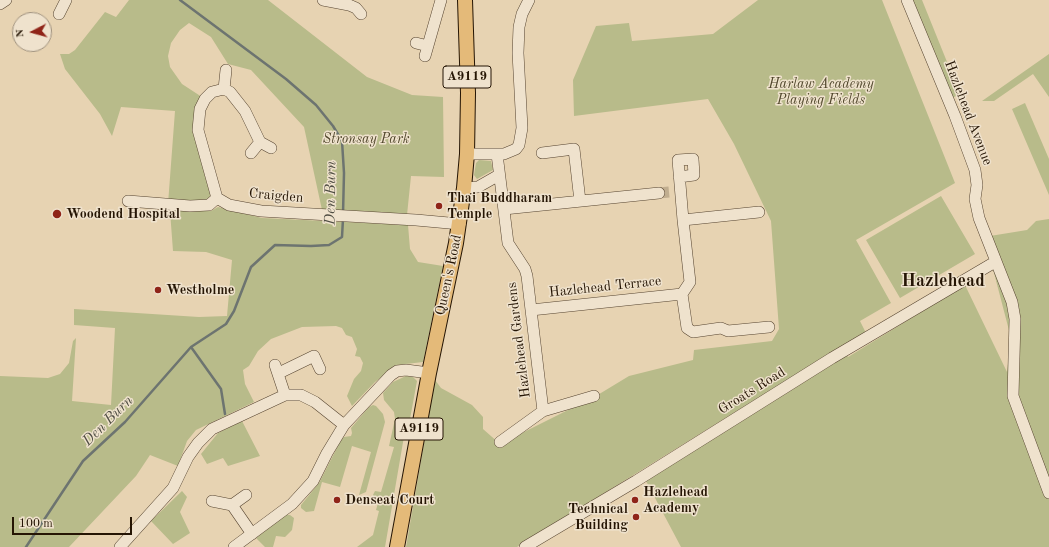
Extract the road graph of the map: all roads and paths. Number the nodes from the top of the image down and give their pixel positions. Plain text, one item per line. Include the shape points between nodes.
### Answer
1 (6, 0) edge
2 (66, 0) edge
3 (327, 0) edge
4 (441, 0) edge
5 (465, 0) edge
6 (529, 0) edge
7 (907, 0) edge
8 (0, 4) edge
9 (60, 14) dead end
10 (361, 14) dead end
11 (416, 43) dead end
12 (226, 70) dead end
13 (224, 89) junction
14 (260, 142) junction
15 (271, 148) dead end
16 (251, 153) dead end
17 (542, 153) dead end
18 (467, 154) junction
19 (497, 154) junction
20 (499, 175) junction
21 (679, 177) dead end
22 (464, 188) junction
23 (681, 191) junction
24 (217, 198) junction
25 (128, 201) dead end
26 (580, 201) junction
27 (504, 209) junction
28 (759, 212) dead end
29 (683, 220) junction
30 (460, 224) junction
31 (995, 262) junction
32 (682, 294) junction
33 (531, 310) junction
34 (769, 327) dead end
35 (320, 369) dead end
36 (429, 373) junction
37 (285, 395) junction
38 (594, 396) dead end
39 (543, 411) junction
40 (344, 425) junction
41 (500, 442) dead end
42 (1049, 494) edge
43 (246, 495) dead end
44 (212, 501) dead end
45 (232, 505) junction
46 (252, 534) junction
47 (120, 547) edge
48 (234, 547) edge
49 (397, 547) edge
50 (525, 547) edge

1 - 8 street
2 - 9 street
3 - 10 street via 349,5
4 - 11 street via 426,51
5 - 18 main road, Queen's Road / A9119
6 - 19 street via 522,14 518,40 521,141 516,149
7 - 31 street, Hazlehead Avenue via 955,116 974,170 977,212
12 - 13 street
13 - 14 street via 230,92 245,111
13 - 24 street via 212,92 205,99 200,109 198,130
14 - 15 street
14 - 16 street
17 - 26 street via 574,149
18 - 19 street
18 - 22 main road, Queen's Road / A9119
19 - 20 street, Hazlehead Gardens
20 - 22 street via 478,187
20 - 27 street, Hazlehead Gardens
21 - 23 street
22 - 30 main road, Queen's Road / A9119
23 - 26 street
23 - 29 street
24 - 25 street via 208,205 190,206
24 - 30 street, Craigden via 229,205 261,211
26 - 27 street
27 - 33 street, Hazlehead Gardens via 508,243 525,269
28 - 29 street
29 - 32 street via 690,282
30 - 36 main road, Queen's Road / A9119
31 - 42 street, Hazlehead Avenue via 1012,302 1016,319 1013,396
31 - 50 street, Groats Road via 832,358
32 - 33 street, Hazlehead Terrace
32 - 34 street via 686,328 689,331
33 - 39 street, Hazlehead Gardens
35 - 37 street via 314,356 277,369
36 - 40 street via 397,371
36 - 49 main road, Queen's Road / A9119
37 - 40 street via 301,395 315,402
37 - 47 street via 212,429 202,438 188,457 173,488
38 - 39 street, Hazlehead Gardens
39 - 41 street, Hazlehead Gardens
40 - 46 street via 313,481 292,504
43 - 45 street
44 - 45 street
45 - 46 street
46 - 48 street

